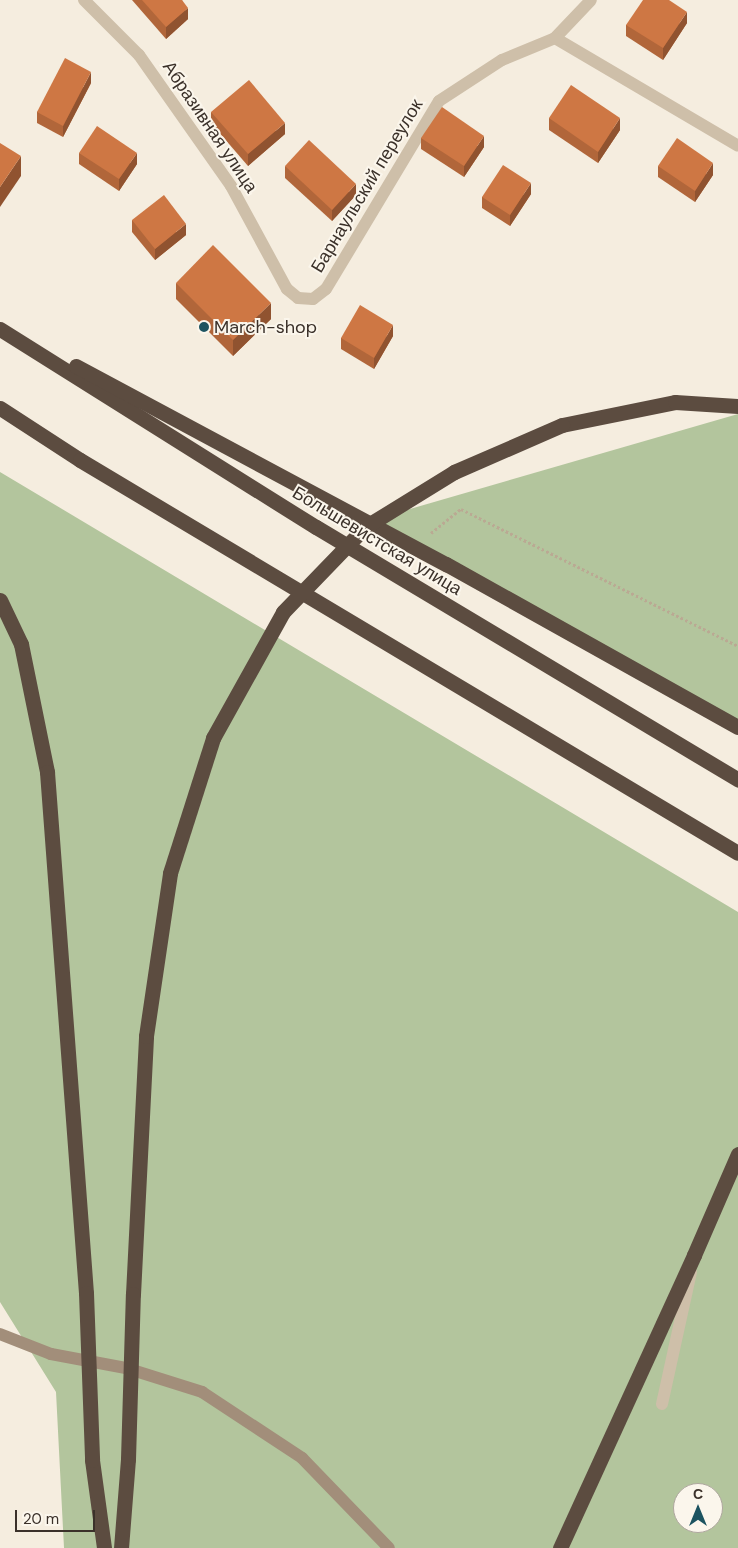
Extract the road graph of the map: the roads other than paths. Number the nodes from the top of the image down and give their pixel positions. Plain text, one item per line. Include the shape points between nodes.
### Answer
1 (84, 0) edge
2 (591, 0) edge
3 (555, 38) junction
4 (738, 146) edge
5 (287, 289) joint
6 (0, 326) edge
7 (0, 329) edge
8 (738, 406) edge
9 (0, 408) edge
10 (0, 600) edge
11 (738, 727) edge
12 (738, 780) edge
13 (738, 853) edge
14 (738, 1154) edge
15 (694, 1255) junction
16 (0, 1334) edge
17 (662, 1404) dead end
18 (104, 1548) edge
19 (121, 1548) edge
20 (389, 1548) edge
21 (560, 1548) edge

1 - 5 street, Абразивная улица via 139,55 231,186
2 - 3 street
3 - 4 street
3 - 5 street, Барнаульский переулок via 502,60 439,101 326,289 313,299 298,298
6 - 11 highway via 446,564
7 - 12 highway, Большевистская улица via 316,527
8 - 19 highway, bridge via 675,402 562,425 454,472 365,527 283,612 213,738 170,872 146,1036 128,1459
9 - 13 highway via 88,465
10 - 18 highway, bridge via 21,644 48,772 86,1293 92,1460
14 - 15 highway
15 - 17 street
15 - 21 highway
16 - 20 street via 51,1354 126,1368 202,1392 302,1458

